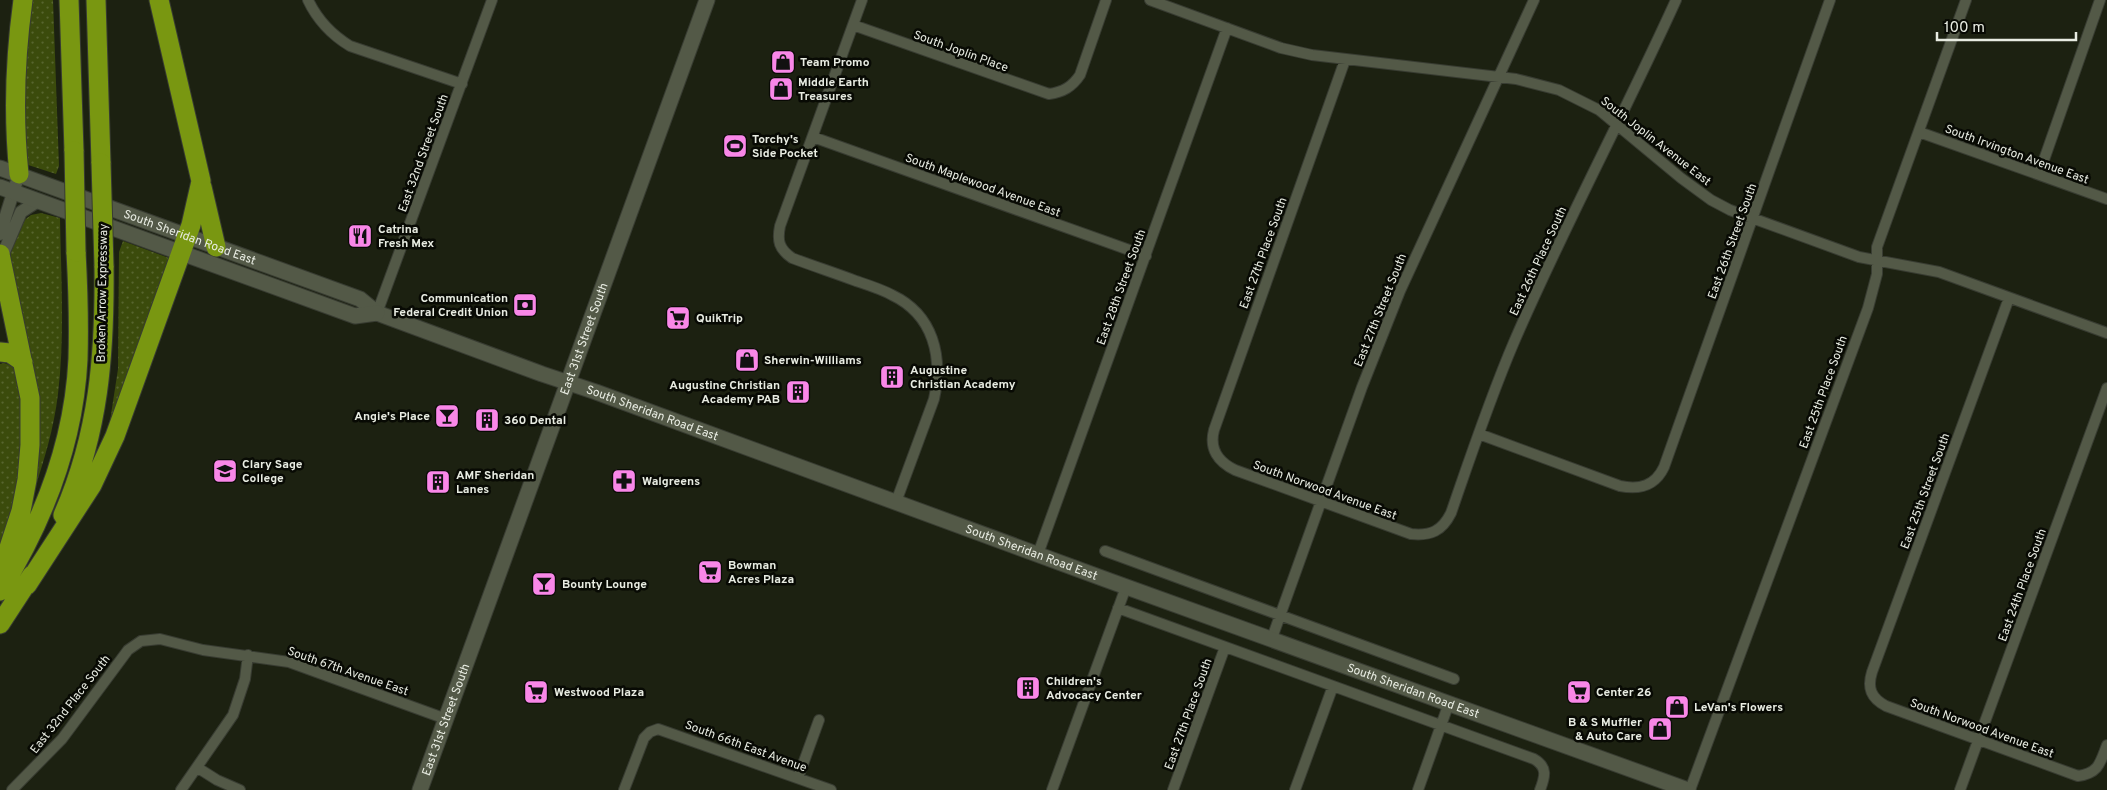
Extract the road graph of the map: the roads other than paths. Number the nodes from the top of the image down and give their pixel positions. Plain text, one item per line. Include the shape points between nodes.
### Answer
1 (22, 0) edge
2 (70, 0) edge
3 (96, 0) edge
4 (159, 0) edge
5 (308, 0) edge
6 (492, 0) edge
7 (707, 0) edge
8 (862, 0) edge
9 (1106, 0) edge
10 (1150, 0) edge
11 (1534, 0) edge
12 (1676, 0) edge
13 (1830, 0) edge
14 (1966, 0) edge
15 (2100, 0) edge
16 (853, 25) junction
17 (1227, 28) junction
18 (1345, 60) junction
19 (1498, 78) junction
20 (462, 84) junction
21 (1617, 125) junction
22 (1919, 132) junction
23 (813, 137) junction
24 (2039, 174) junction
25 (7, 178) edge
26 (201, 181) junction
27 (2107, 199) edge
28 (38, 201) junction
29 (1754, 219) junction
30 (0, 234) edge
31 (184, 244) junction
32 (216, 247) junction
33 (1146, 256) junction
34 (0, 258) edge
35 (1876, 261) junction
36 (2009, 298) junction
37 (377, 313) junction
38 (2107, 333) edge
39 (0, 352) edge
40 (23, 362) junction
41 (568, 383) junction
42 (2107, 388) edge
43 (1478, 434) junction
44 (1216, 454) joint
45 (896, 502) junction
46 (1321, 502) junction
47 (1432, 534) joint
48 (1105, 551) dead end
49 (1038, 554) junction
50 (0, 574) edge
51 (27, 585) junction
52 (1126, 587) junction
53 (0, 591) edge
54 (1118, 608) junction
55 (1280, 615) junction
56 (0, 624) edge
57 (1272, 638) junction
58 (151, 639) joint
59 (1225, 646) junction
60 (248, 655) junction
61 (1454, 679) dead end
62 (1333, 686) junction
63 (1871, 694) joint
64 (1449, 703) junction
65 (446, 718) junction
66 (819, 720) dead end
67 (1441, 726) junction
68 (1978, 740) junction
69 (2107, 745) edge
70 (198, 768) junction
71 (798, 778) junction
72 (423, 789) edge
73 (12, 790) edge
74 (181, 790) edge
75 (240, 790) edge
76 (624, 790) edge
77 (830, 790) edge
78 (1052, 790) edge
79 (1173, 790) edge
80 (1295, 790) edge
81 (1418, 790) edge
82 (1540, 790) edge
83 (1689, 790) edge
84 (1960, 790) edge

1 - 25 highway via 16,71 17,149
2 - 53 highway, Broken Arrow Expressway, bridge via 78,360 65,446 43,512 29,543
3 - 51 highway, Broken Arrow Expressway, bridge via 102,163 103,358 95,412 79,472 66,508
4 - 26 highway
5 - 20 street via 314,12 338,39 350,46
6 - 20 street, East 32nd Street South
7 - 41 main road, East 31st Street South
8 - 16 street
9 - 16 street, South Joplin Place via 1080,74 1070,87 1049,94
10 - 17 street, South Joplin Avenue East
11 - 19 street, East 27th Street South
12 - 21 street, East 26th Place South
13 - 29 street, East 26th Street South
14 - 22 street, East 25th Place South
15 - 24 street
16 - 23 street
17 - 18 street, South Joplin Avenue East via 1281,48
17 - 33 street, East 28th Street South
18 - 19 street, South Joplin Avenue East
18 - 44 street, East 27th Place South via 1214,430 1212,443
19 - 21 street, South Joplin Avenue East via 1559,90 1599,110
19 - 46 street, East 27th Street South via 1400,292
20 - 37 street, East 32nd Street South
21 - 29 street, South Joplin Avenue East via 1711,200
21 - 43 street, East 26th Place South via 1513,343
22 - 24 street, South Irvington Avenue East
22 - 35 street, East 25th Place South via 1877,247
23 - 33 street, South Maplewood Avenue East
23 - 45 street via 780,226 778,242 781,248 792,258 903,301 920,316 930,334 938,362 934,399
24 - 27 street, South Irvington Avenue East
25 - 28 main road, South Sheridan Road East
25 - 30 street
25 - 31 main road, South Sheridan Road East
26 - 31 highway
26 - 32 highway
28 - 31 main road, South Sheridan Road East
28 - 34 street via 21,212
29 - 35 street, South Joplin Avenue East
29 - 43 street, East 26th Street South via 1664,467 1656,480 1639,488 1620,486
31 - 32 main road, South Sheridan Road East
31 - 37 main road, South Sheridan Road East via 354,316
31 - 51 highway via 115,436 92,485
32 - 37 main road, South Sheridan Road East via 360,299
33 - 49 street, East 28th Street South
34 - 40 highway
35 - 36 street, South Joplin Avenue East via 1939,272
35 - 83 street, East 25th Place South via 1877,274 1868,308
36 - 38 street, South Joplin Avenue East
36 - 63 street, East 25th Street South via 1872,672
37 - 41 main road, South Sheridan Road East
39 - 40 highway via 10,353
40 - 50 highway via 30,398 27,480 21,510
41 - 45 main road, South Sheridan Road East
41 - 65 main road, East 31st Street South
42 - 68 street, East 24th Place South
43 - 47 street, East 26th Place South via 1451,513
44 - 46 street, South Norwood Avenue East via 1224,465
45 - 49 main road, South Sheridan Road East
46 - 47 street, South Norwood Avenue East via 1411,534
46 - 55 street, East 27th Street South
48 - 55 street, South Sheridan Road East
49 - 52 main road, South Sheridan Road East
51 - 56 highway, Broken Arrow Expressway
52 - 54 street
52 - 57 main road, South Sheridan Road East
54 - 59 street, South Sheridan Road East
54 - 78 street
55 - 57 street, East 27th Street South
55 - 61 street, South Sheridan Road East
57 - 64 main road, South Sheridan Road East
58 - 60 street, South 67th Avenue East
58 - 73 street, East 32nd Place South via 141,641 128,650 62,739
59 - 62 street, South Sheridan Road East
59 - 79 street, East 27th Place South
60 - 65 street, South 67th Avenue East via 296,665
60 - 70 street via 238,706
62 - 67 street, South Sheridan Road East
62 - 80 street
63 - 68 street, South Norwood Avenue East via 1886,706
64 - 67 street
64 - 83 main road, South Sheridan Road East
65 - 72 main road, East 31st Street South
66 - 71 street
67 - 81 street
67 - 82 street, South Sheridan Road East via 1534,759 1542,765 1545,774
68 - 69 street, South Norwood Avenue East via 2078,776 2089,775 2097,769
68 - 84 street, East 24th Place South
70 - 74 street
70 - 75 street
71 - 76 street, South 66th East Avenue via 666,730 653,730 644,738
71 - 77 street, South 66th East Avenue

